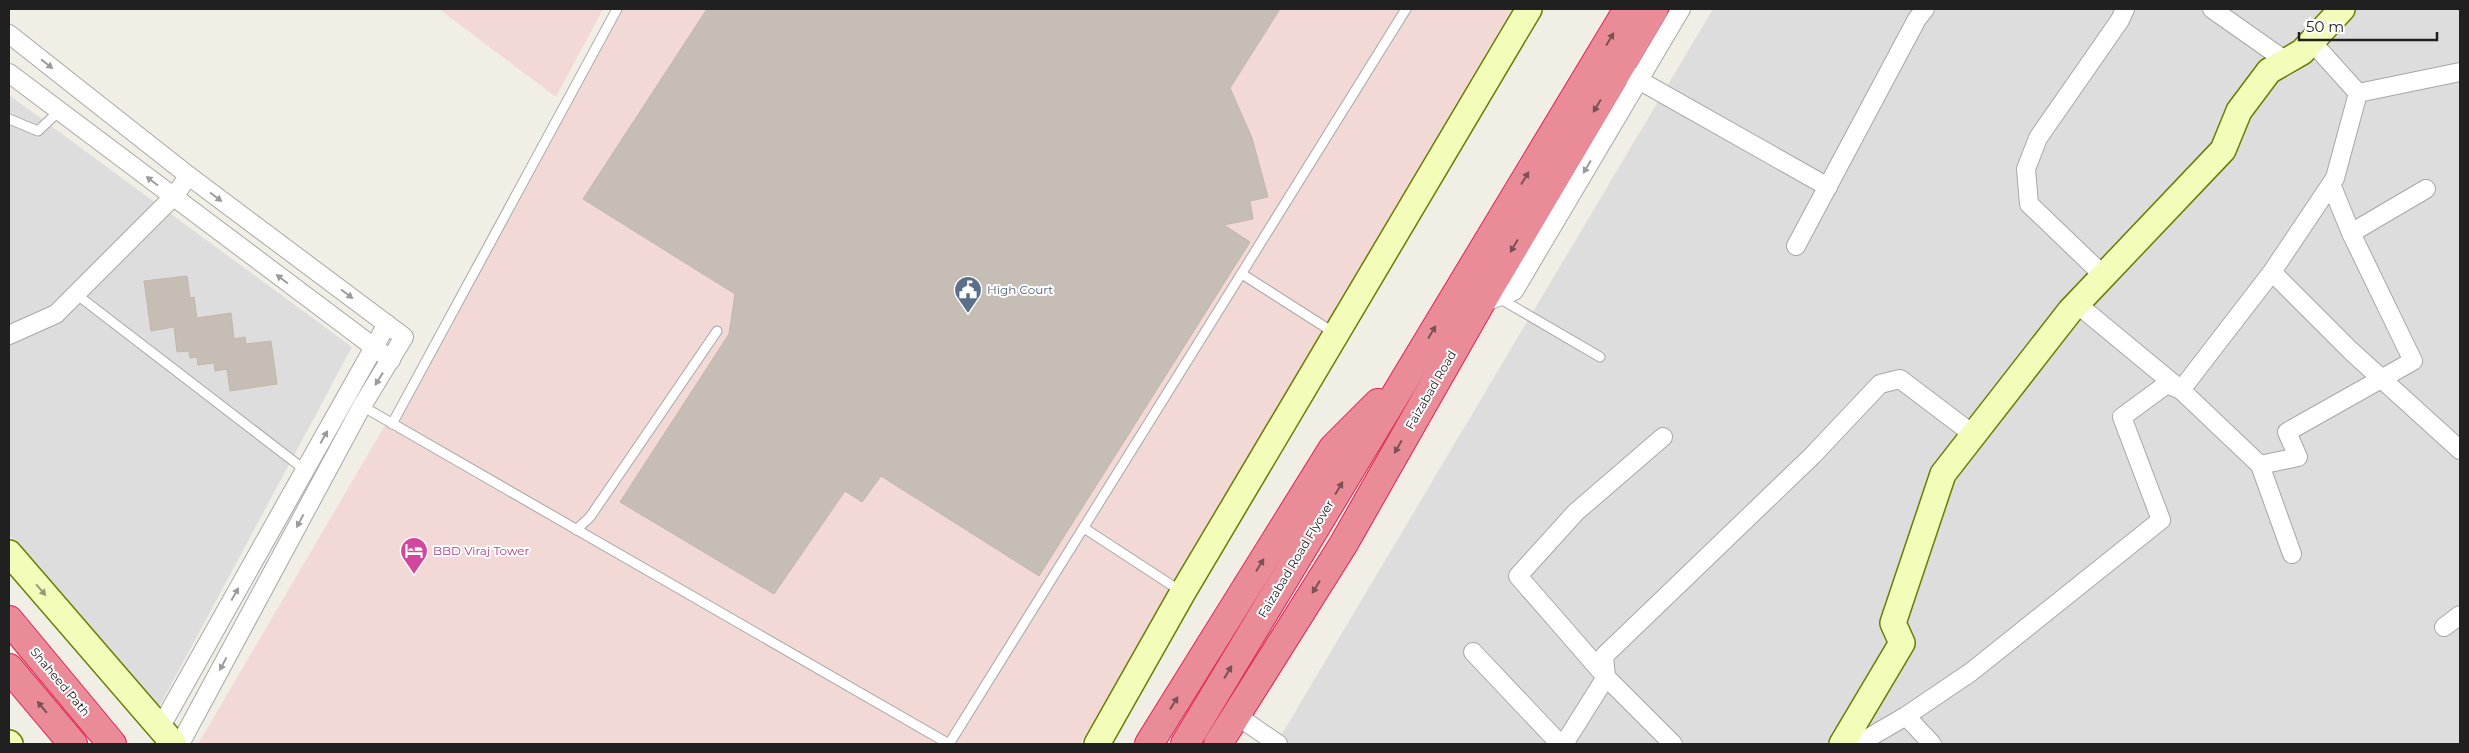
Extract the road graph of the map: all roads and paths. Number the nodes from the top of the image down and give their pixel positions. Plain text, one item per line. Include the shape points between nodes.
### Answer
1 (617, 9) edge
2 (1406, 9) edge
3 (1529, 9) edge
4 (1628, 9) edge
5 (1654, 9) edge
6 (1681, 9) edge
7 (1925, 9) edge
8 (2125, 9) edge
9 (2212, 9) edge
10 (2342, 9) edge
11 (9, 34) edge
12 (2312, 42) junction
13 (2286, 62) junction
14 (2460, 72) edge
15 (9, 73) edge
16 (1629, 74) junction
17 (2358, 93) junction
18 (58, 112) junction
19 (9, 119) edge
20 (189, 176) junction
21 (2331, 184) junction
22 (1828, 187) junction
23 (2426, 189) dead end
24 (172, 197) junction
25 (2351, 233) junction
26 (1796, 246) dead end
27 (2272, 272) junction
28 (1242, 274) junction
29 (2104, 276) junction
30 (76, 294) junction
31 (1489, 300) junction
32 (2077, 304) junction
33 (387, 324) junction
34 (717, 331) dead end
35 (1336, 334) junction
36 (9, 335) edge
37 (374, 348) junction
38 (1600, 357) dead end
39 (391, 360) junction
40 (1407, 374) junction
41 (2383, 378) junction
42 (2180, 390) junction
43 (362, 406) junction
44 (392, 424) junction
45 (1974, 435) junction
46 (1663, 437) dead end
47 (2460, 450) edge
48 (2260, 465) junction
49 (305, 470) junction
50 (1084, 528) junction
51 (576, 530) junction
52 (9, 553) edge
53 (2292, 554) dead end
54 (1183, 592) junction
55 (2460, 615) edge
56 (9, 620) edge
57 (2444, 627) dead end
58 (1473, 652) dead end
59 (9, 668) edge
60 (1606, 677) junction
61 (1236, 715) junction
62 (1906, 716) junction
63 (167, 736) edge
64 (73, 744) edge
65 (112, 744) edge
66 (180, 744) edge
67 (949, 744) edge
68 (1096, 744) edge
69 (1149, 744) edge
70 (1185, 744) edge
71 (1218, 744) edge
72 (1278, 744) edge
73 (1560, 744) edge
74 (1564, 744) edge
75 (1674, 744) edge
76 (1842, 744) edge
77 (1858, 744) edge
78 (1932, 744) edge

1 - 44 lane
2 - 28 lane
3 - 35 street
40 -> 4 highway
5 - 16 highway, Faizabad Road via 1640,34
6 - 16 street
7 - 22 street
8 - 29 street via 2038,138 2026,169 2029,204
9 - 13 street
10 - 12 street
11 -> 20 street
12 - 13 street
12 - 17 street
13 - 29 street via 2269,71 2239,111 2223,150
14 - 17 street
15 - 18 street
16 - 22 street
16 -> 31 highway, Faizabad Road
17 - 21 street
18 - 19 lane via 38,131
24 -> 18 street
20 - 24 street
20 -> 33 street
21 - 25 street
21 - 27 street
22 - 26 street
23 - 25 street
24 - 30 street
37 -> 24 street
25 - 41 street via 2412,361
27 - 41 street via 2351,351
27 - 42 street
28 - 35 lane
28 - 50 lane
29 - 32 street
30 - 36 street via 56,314
30 - 49 lane
31 - 38 lane
31 -> 61 highway, Faizabad Road via 1343,545
32 - 42 street
32 - 45 street
33 - 37 street
33 - 39 street via 404,337
34 - 51 lane via 590,517
35 - 54 street
37 - 39 street
49 -> 37 street
39 -> 43 street
69 -> 40 highway via 1333,448
70 -> 40 highway, Faizabad Road Flyover
41 - 47 street
41 - 48 street via 2287,432 2298,457
42 - 48 street
42 - 62 street via 2167,384 2122,417 2161,520 1971,672
43 - 44 lane
43 -> 66 street
44 - 51 lane
45 - 60 street via 1900,380 1880,384 1812,455 1604,656
45 - 76 street via 1943,474 1937,491 1892,623 1902,643
46 - 60 street via 1576,512 1518,576
48 - 53 street
63 -> 49 street
50 - 54 lane
50 - 67 lane
51 - 67 lane
52 -> 63 street
54 - 68 street
55 - 57 street
56 - 65 highway, Shaheed Path
58 - 73 street
64 -> 59 highway
60 - 74 street
60 - 75 street
61 - 71 highway, Faizabad Road
61 - 72 street
62 - 77 street
62 - 78 street

